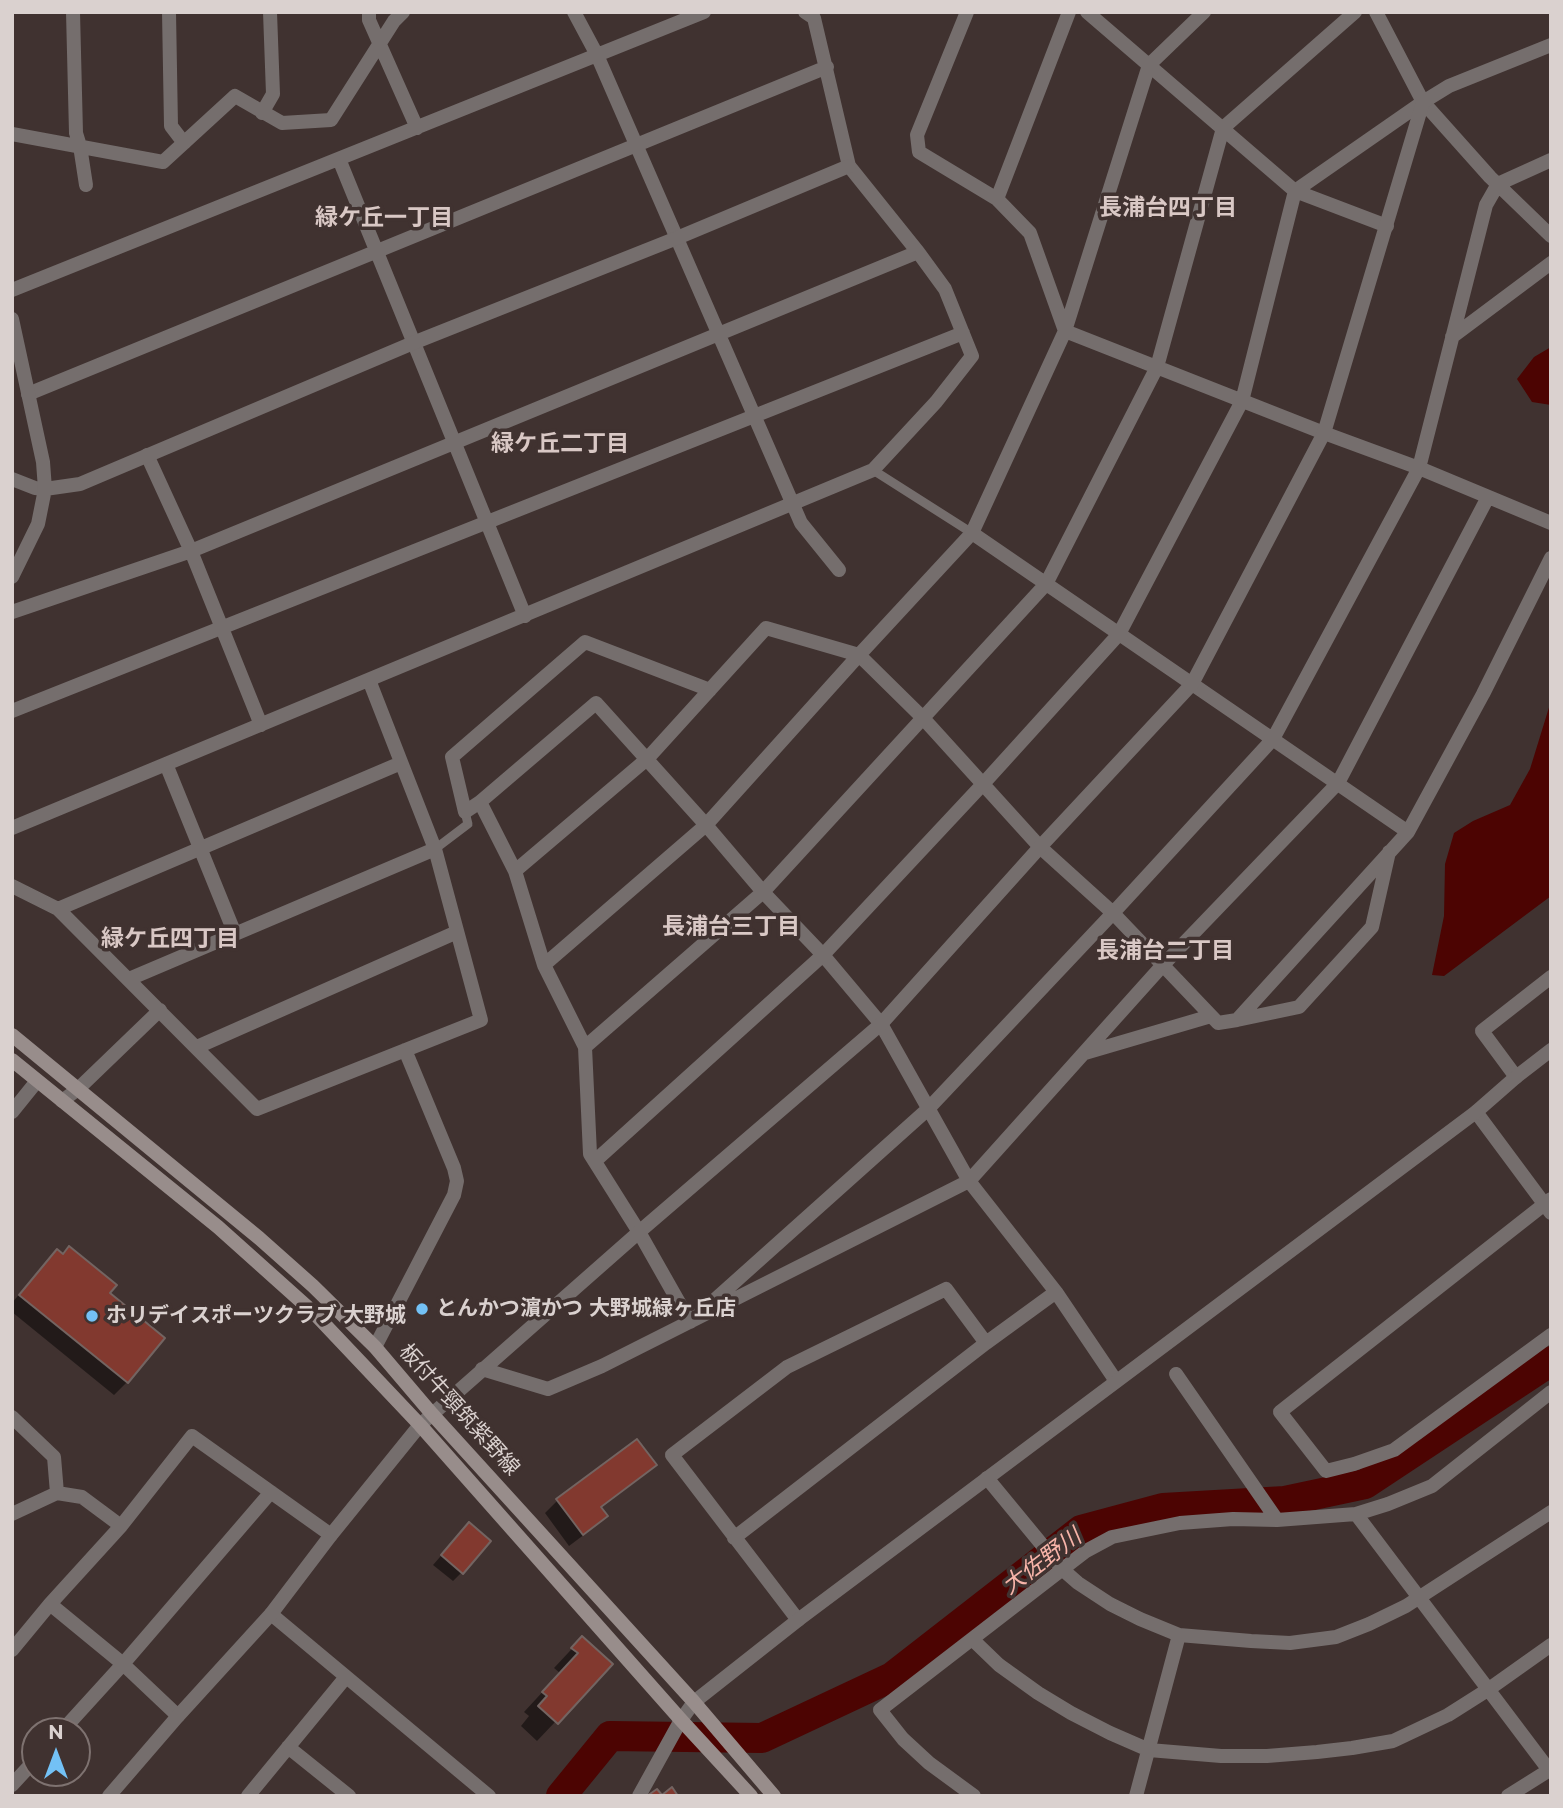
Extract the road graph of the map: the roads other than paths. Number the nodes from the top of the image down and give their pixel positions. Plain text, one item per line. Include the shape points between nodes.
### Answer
1 (73, 12) edge
2 (169, 12) edge
3 (270, 12) edge
4 (369, 12) edge
5 (403, 12) edge
6 (574, 12) edge
7 (704, 12) edge
8 (805, 12) edge
9 (967, 12) edge
10 (1069, 12) edge
11 (1087, 12) edge
12 (1204, 12) edge
13 (1355, 12) edge
14 (1376, 12) edge
15 (380, 43) junction
16 (1551, 45) edge
17 (597, 55) junction
18 (1149, 65) junction
19 (827, 67) junction
20 (1423, 102) junction
21 (262, 113) junction
22 (417, 128) junction
23 (1223, 128) junction
24 (12, 134) edge
25 (184, 143) junction
26 (636, 145) junction
27 (80, 146) junction
28 (339, 159) junction
29 (1551, 160) edge
30 (849, 166) junction
31 (1498, 184) junction
32 (86, 185) dead end
33 (1295, 191) junction
34 (997, 199) junction
35 (1387, 226) junction
36 (1551, 236) edge
37 (677, 238) junction
38 (376, 251) junction
39 (918, 252) junction
40 (1551, 263) edge
41 (12, 290) edge
42 (12, 319) edge
43 (1065, 331) junction
44 (963, 333) junction
45 (719, 334) junction
46 (1452, 337) junction
47 (414, 342) junction
48 (1157, 368) junction
49 (28, 394) junction
50 (1242, 401) junction
51 (754, 416) junction
52 (1324, 433) junction
53 (454, 443) junction
54 (147, 455) junction
55 (1419, 468) junction
56 (873, 470) junction
57 (12, 479) edge
58 (46, 489) junction
59 (1489, 497) junction
60 (793, 504) junction
61 (487, 523) junction
62 (1551, 523) edge
63 (972, 533) junction
64 (191, 551) junction
65 (1551, 558) edge
66 (839, 570) dead end
67 (12, 577) edge
68 (1046, 584) junction
69 (12, 612) edge
70 (525, 616) junction
71 (221, 628) junction
72 (1119, 634) junction
73 (859, 655) junction
74 (369, 680) junction
75 (1192, 684) junction
76 (710, 690) junction
77 (12, 711) edge
78 (922, 717) junction
79 (261, 725) junction
80 (1273, 739) junction
81 (647, 759) junction
82 (401, 763) junction
83 (166, 764) junction
84 (1338, 783) junction
85 (983, 784) junction
86 (480, 802) junction
87 (465, 812) junction
88 (706, 825) junction
89 (12, 828) edge
90 (1408, 832) junction
91 (1041, 847) junction
92 (200, 849) junction
93 (435, 849) junction
94 (1390, 850) junction
95 (514, 870) junction
96 (12, 886) edge
97 (763, 892) junction
98 (58, 909) junction
99 (1114, 913) junction
100 (457, 932) junction
101 (235, 934) junction
102 (823, 955) junction
103 (544, 965) junction
104 (1162, 966) junction
105 (1551, 977) edge
106 (129, 979) junction
107 (160, 1010) junction
108 (1211, 1016) junction
109 (1237, 1020) junction
110 (880, 1024) junction
111 (12, 1035) edge
112 (197, 1047) junction
113 (584, 1047) junction
114 (405, 1050) junction
115 (1551, 1050) edge
116 (1083, 1054) junction
117 (12, 1060) edge
118 (1516, 1077) junction
119 (37, 1081) junction
120 (78, 1089) junction
121 (62, 1101) junction
122 (928, 1109) junction
123 (12, 1112) edge
124 (1476, 1112) junction
125 (595, 1161) junction
126 (969, 1181) junction
127 (1549, 1206) edge
128 (639, 1232) junction
129 (1056, 1292) junction
130 (690, 1322) junction
131 (1551, 1335) edge
132 (986, 1343) junction
133 (375, 1347) junction
134 (482, 1369) junction
135 (1176, 1374) dead end
136 (1116, 1381) junction
137 (1551, 1392) edge
138 (432, 1414) junction
139 (12, 1417) edge
140 (420, 1425) junction
141 (987, 1478) junction
142 (271, 1492) junction
143 (57, 1493) junction
144 (1551, 1512) edge
145 (12, 1514) edge
146 (1356, 1514) junction
147 (1277, 1520) junction
148 (121, 1527) junction
149 (331, 1535) junction
150 (734, 1538) junction
151 (1062, 1569) junction
152 (1420, 1597) junction
153 (50, 1604) junction
154 (271, 1614) junction
155 (798, 1620) junction
156 (1179, 1635) junction
157 (972, 1639) junction
158 (1551, 1645) edge
159 (12, 1650) edge
160 (123, 1664) junction
161 (346, 1676) junction
162 (1489, 1689) junction
163 (694, 1702) junction
164 (178, 1716) junction
165 (75, 1717) edge
166 (681, 1720) junction
167 (288, 1747) junction
168 (1149, 1750) junction
169 (1550, 1770) edge
170 (109, 1796) edge
171 (248, 1796) edge
172 (349, 1796) edge
173 (489, 1796) edge
174 (639, 1796) edge
175 (751, 1796) edge
176 (774, 1796) edge
177 (974, 1796) edge
178 (1136, 1796) edge
179 (1508, 1796) edge

1 - 27 street
2 - 25 street via 171,126
3 - 21 street via 273,94
4 - 15 street
5 - 15 street
6 - 17 street
7 - 17 street
8 - 19 street via 814,18
9 - 34 street via 917,135 919,152
10 - 34 street
11 - 18 street
12 - 18 street
13 - 23 street
14 - 20 street
15 - 21 street via 331,120 282,123
15 - 22 street
16 - 20 street via 1449,86
17 - 22 street
17 - 26 street
18 - 23 street
18 - 43 street
19 - 26 street
19 - 30 street
20 - 31 street
20 - 33 street
20 - 35 street
21 - 25 street via 235,96
22 - 28 street
23 - 33 street
23 - 48 street
24 - 27 street
25 - 27 street via 163,162
26 - 37 street
26 - 38 street
27 - 32 street
28 - 38 street
28 - 41 street
29 - 31 street
30 - 37 street
30 - 39 street
31 - 36 street
31 - 46 street via 1486,205
33 - 35 street
33 - 50 street
34 - 43 street via 1030,233
35 - 52 street
37 - 45 street
37 - 47 street
38 - 47 street
38 - 49 street
39 - 44 street via 945,289
39 - 45 street
40 - 46 street
42 - 49 street
43 - 48 street
43 - 63 street
44 - 51 street
44 - 56 street via 972,356
45 - 51 street
45 - 53 street
46 - 55 street
47 - 53 street
47 - 54 street
48 - 50 street
48 - 68 street
49 - 58 street
50 - 52 street
50 - 72 street
51 - 60 street
51 - 61 street
52 - 55 street
52 - 75 street
53 - 61 street
53 - 64 street
54 - 58 street via 80,484
54 - 64 street
55 - 59 street
55 - 80 street
56 - 60 street
56 - 63 lane
57 - 58 street
58 - 67 street via 38,524
59 - 62 street
59 - 84 street
60 - 66 street via 801,523
60 - 70 street
61 - 70 street
61 - 71 street
63 - 68 street
63 - 73 street
64 - 69 street
64 - 71 street
65 - 90 street
68 - 72 street
68 - 78 street
70 - 74 street
71 - 77 street
71 - 79 street
72 - 75 street
72 - 85 street
73 - 76 street via 766,628
73 - 78 street
73 - 88 street
74 - 79 street
74 - 82 street
75 - 80 street
75 - 91 street
76 - 81 street
76 - 87 street via 585,642 452,757
78 - 85 street
78 - 97 street
79 - 83 street
80 - 84 street
80 - 99 street
81 - 86 street via 596,703
81 - 88 street
81 - 95 street
82 - 92 street
82 - 93 street
83 - 89 street
83 - 92 street
84 - 90 street
84 - 104 street
85 - 91 street
85 - 102 street
86 - 87 street
86 - 95 street
87 - 93 lane via 468,824
88 - 97 street
88 - 103 street
90 - 94 street
91 - 99 street
91 - 110 street
92 - 98 street
92 - 101 street
93 - 100 street
93 - 101 street
94 - 109 street
94 - 109 street via 1372,927 1299,1007
95 - 103 street
96 - 98 street
97 - 102 street
97 - 113 street
98 - 106 street
99 - 104 street
99 - 122 street
100 - 112 street
100 - 114 street via 481,1020
101 - 106 street
102 - 110 street
102 - 125 street
103 - 113 street
104 - 108 street
104 - 116 street
105 - 118 street via 1482,1031
106 - 107 street
107 - 112 street
107 - 120 street
108 - 109 street via 1218,1023
108 - 116 street
110 - 122 street
110 - 128 street
111 - 120 main road, 板付牛頸筑紫野線
112 - 114 street via 257,1109
113 - 125 street via 590,1154
114 - 133 street via 457,1181 454,1195
115 - 118 street
116 - 126 street
117 - 119 main road, 板付牛頸筑紫野線
118 - 124 street
119 - 121 main road, 板付牛頸筑紫野線
119 - 123 street
120 - 121 street
120 - 133 main road, 板付牛頸筑紫野線 via 259,1238
121 - 140 main road, 板付牛頸筑紫野線 via 218,1227 305,1305
122 - 126 street
122 - 130 street
124 - 127 street
124 - 136 street
125 - 128 street
126 - 129 street
126 - 130 street
127 - 131 street via 1280,1412 1326,1471 1354,1464 1394,1450
128 - 130 street
128 - 134 street
129 - 132 street
129 - 136 street
130 - 134 street via 548,1388
132 - 150 street
132 - 150 street via 946,1289 787,1367 672,1455
133 - 138 main road, 板付牛頸筑紫野線
134 - 138 street
135 - 147 street
136 - 141 street
137 - 146 street via 1432,1486
138 - 140 street
138 - 163 main road, 板付牛頸筑紫野線
139 - 143 street via 54,1457
140 - 149 street
140 - 166 main road, 板付牛頸筑紫野線
141 - 151 street
141 - 155 street
142 - 148 street via 192,1436
142 - 149 street
142 - 160 street
143 - 145 street
143 - 148 street via 82,1497
144 - 152 street
146 - 147 street
146 - 152 street
147 - 151 street via 1233,1519 1142,1530 1112,1537
148 - 153 street
149 - 154 street
150 - 155 street
151 - 156 street via 1110,1604
151 - 157 street
152 - 156 street via 1336,1637 1290,1643
152 - 162 street
153 - 159 street
153 - 160 street
154 - 161 street
154 - 164 street
155 - 163 street
156 - 168 street
157 - 168 street via 1038,1693
157 - 177 street via 880,1710 929,1763
158 - 162 street
160 - 164 street
160 - 165 street
161 - 167 street
161 - 173 street
162 - 168 street via 1393,1741 1267,1756
162 - 169 street
163 - 166 street
163 - 176 main road, 板付牛頸筑紫野線
164 - 170 street
166 - 174 street
166 - 175 main road, 板付牛頸筑紫野線
167 - 171 street
167 - 172 street
168 - 178 street
169 - 179 street

